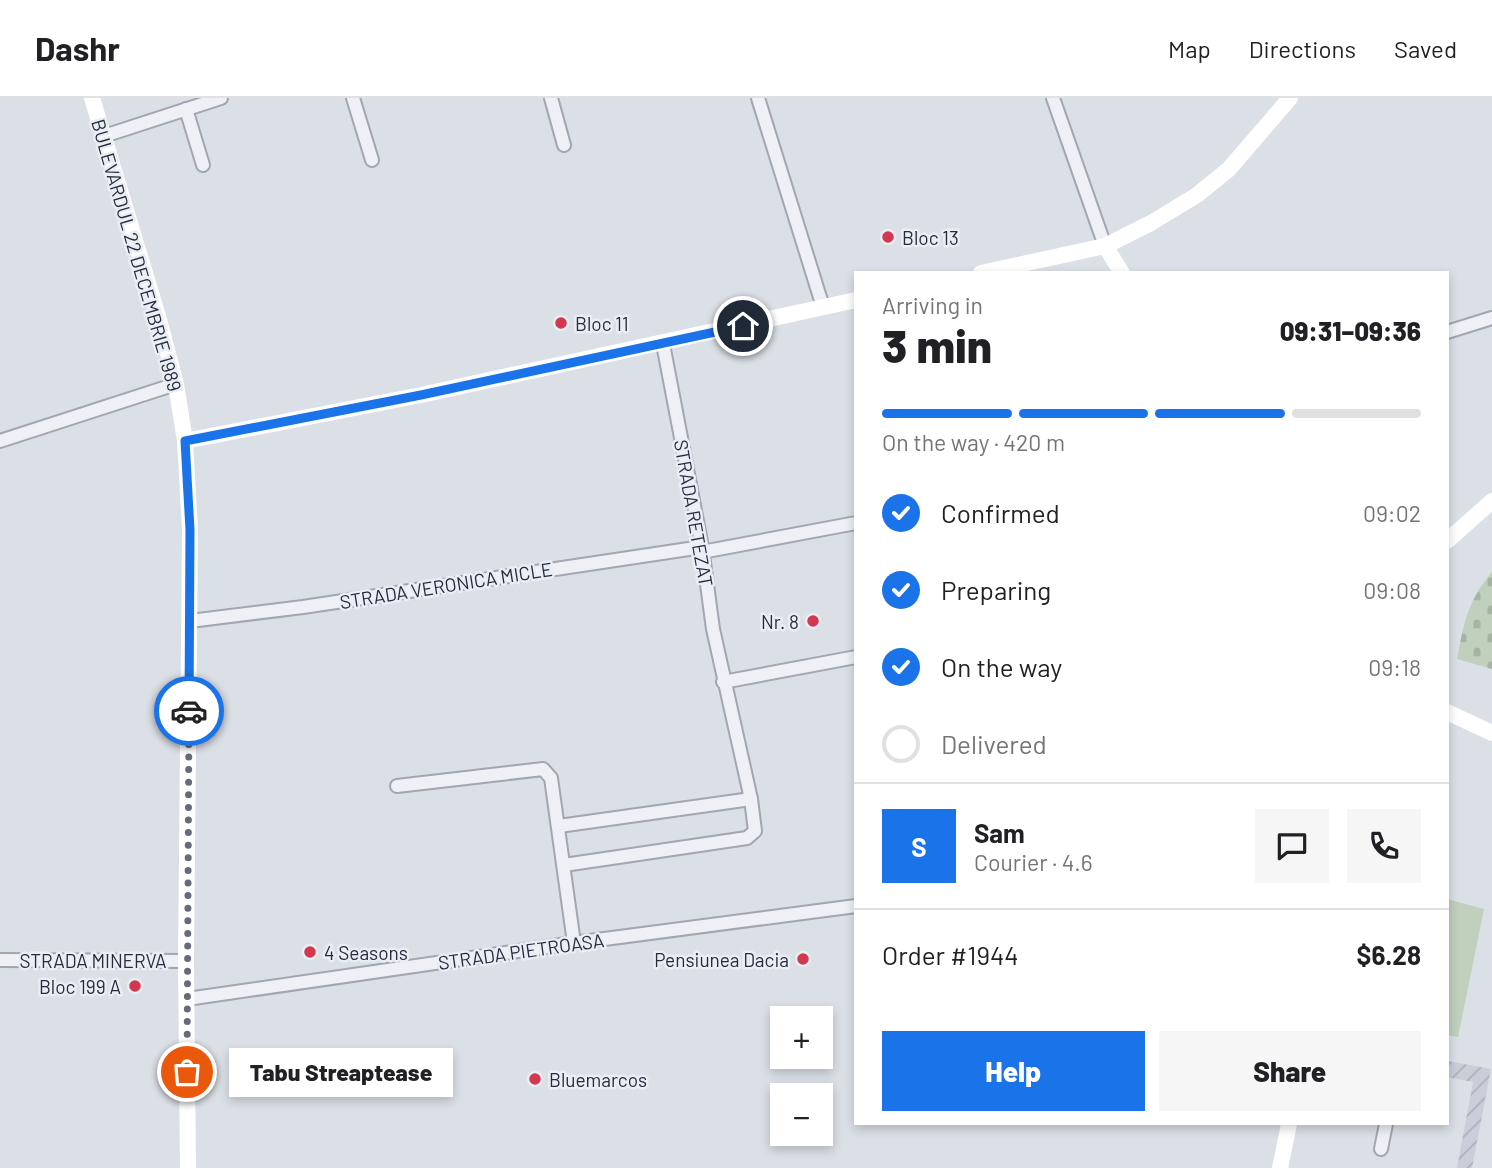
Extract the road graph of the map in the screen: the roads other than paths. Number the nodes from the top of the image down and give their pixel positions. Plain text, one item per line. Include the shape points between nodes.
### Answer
1 (92, 98) edge
2 (221, 98) edge
3 (353, 98) edge
4 (551, 98) edge
5 (758, 98) edge
6 (1052, 98) edge
7 (1290, 98) edge
8 (186, 109) junction
9 (104, 136) junction
10 (564, 145) dead end
11 (372, 160) dead end
12 (203, 165) dead end
13 (1105, 246) junction
14 (990, 271) edge
15 (1121, 271) edge
16 (854, 300) edge
17 (823, 307) junction
18 (1492, 318) edge
19 (1449, 331) edge
20 (663, 344) junction
21 (176, 384) junction
22 (0, 441) edge
23 (185, 441) junction
24 (1492, 501) edge
25 (854, 523) edge
26 (1449, 539) edge
27 (702, 550) junction
28 (190, 621) junction
29 (854, 657) edge
30 (723, 682) junction
31 (1449, 714) edge
32 (1492, 733) edge
33 (397, 786) dead end
34 (751, 799) junction
35 (559, 826) junction
36 (564, 865) junction
37 (854, 906) edge
38 (574, 943) junction
39 (0, 960) edge
40 (187, 961) junction
41 (187, 999) junction
42 (1289, 1125) edge
43 (1386, 1125) edge
44 (1381, 1149) dead end
45 (188, 1168) edge
46 (1280, 1168) edge

1 - 9 street, BULEVARDUL 22 DECEMBRIE 1989
2 - 8 street
3 - 11 street
4 - 10 street
5 - 17 street
6 - 13 street
7 - 13 street via 1229,169 1197,195
8 - 9 street
8 - 12 street
9 - 21 street, BULEVARDUL 22 DECEMBRIE 1989
13 - 14 street
13 - 15 street
16 - 17 street
17 - 20 street
18 - 19 street
20 - 23 street
20 - 27 street, STRADA RETEZAT
21 - 22 street
21 - 23 street, BULEVARDUL 22 DECEMBRIE 1989
23 - 28 street, BULEVARDUL 22 DECEMBRIE 1989
24 - 26 street
25 - 27 street, STRADA VERONICA MICLE
27 - 28 street, STRADA VERONICA MICLE
27 - 30 street, STRADA RETEZAT
28 - 40 street, BULEVARDUL 22 DECEMBRIE 1989
29 - 30 street
30 - 34 street, STRADA RETEZAT
31 - 32 street
33 - 35 street via 543,769 551,778
34 - 35 street
34 - 36 street, STRADA RETEZAT via 755,831 747,838
35 - 36 street
36 - 38 street
37 - 38 street, STRADA PIETROASA
38 - 41 street, STRADA PIETROASA
39 - 40 street, STRADA MINERVA
40 - 41 street, BULEVARDUL 22 DECEMBRIE 1989
41 - 45 street, BULEVARDUL 22 DECEMBRIE 1989
42 - 46 street
43 - 44 street

